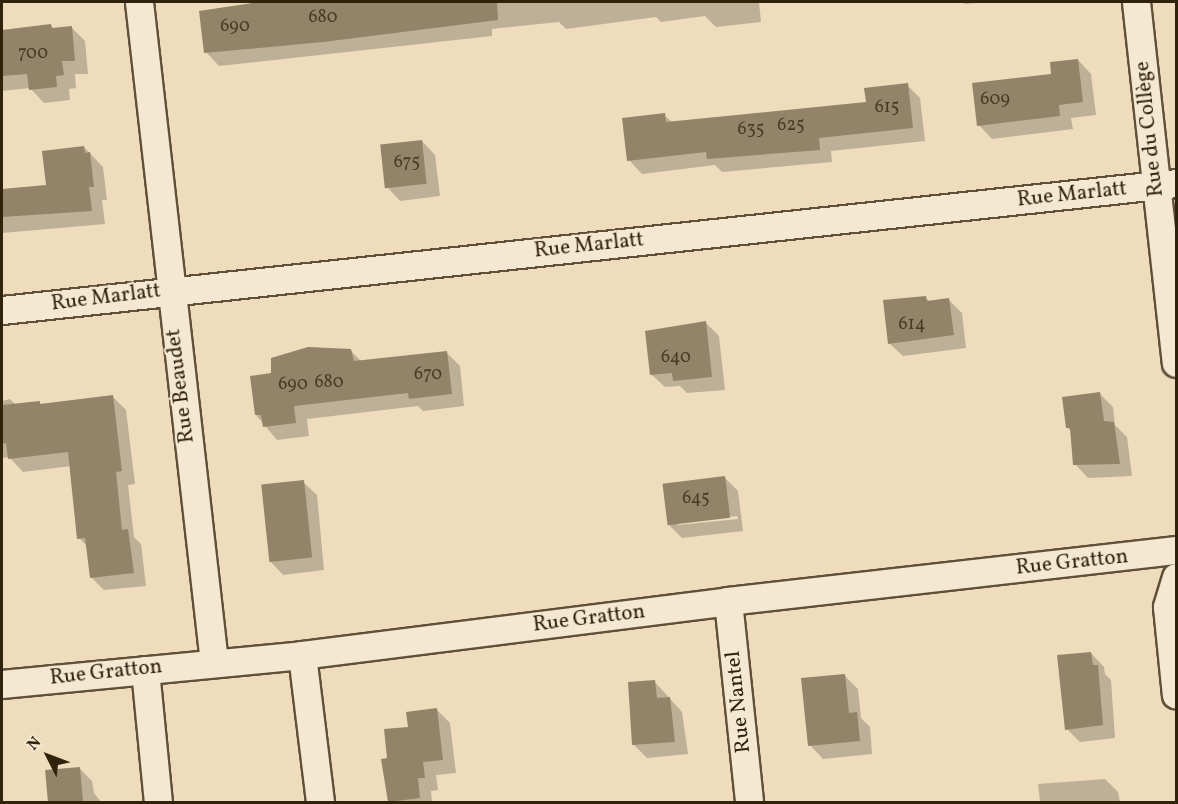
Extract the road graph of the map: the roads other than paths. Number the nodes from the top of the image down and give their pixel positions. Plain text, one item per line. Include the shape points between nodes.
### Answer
1 (139, 2) edge
2 (1136, 2) edge
3 (1166, 184) edge
4 (170, 290) junction
5 (2, 310) edge
6 (1176, 363) edge
7 (1176, 550) edge
8 (1176, 576) edge
9 (728, 601) junction
10 (302, 655) junction
11 (214, 662) junction
12 (145, 670) junction
13 (2, 684) edge
14 (1176, 695) edge
15 (158, 802) edge
16 (320, 802) edge
17 (749, 802) edge

1 - 4 street, Rue Beaudet
2 - 3 street, Rue du Collège
3 - 4 street, Rue Marlatt
3 - 6 street, Rue du Collège
4 - 5 street, Rue Marlatt
4 - 11 street, Rue Beaudet
7 - 9 street, Rue Gratton
8 - 14 street via 1167,607
9 - 10 street, Rue Gratton
9 - 17 street, Rue Nantel
10 - 11 street, Rue Gratton
10 - 16 street
11 - 12 street, Rue Gratton
12 - 13 street, Rue Gratton
12 - 15 street

